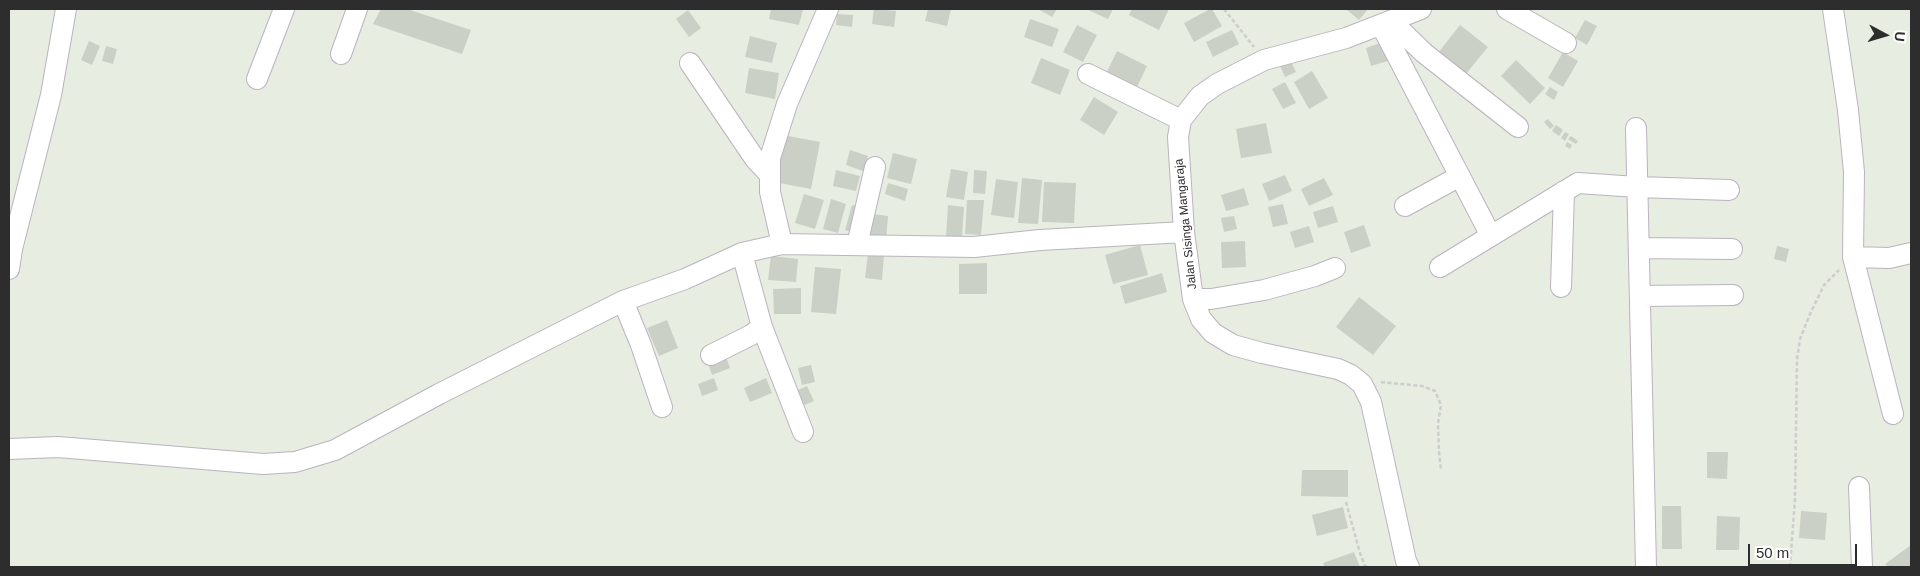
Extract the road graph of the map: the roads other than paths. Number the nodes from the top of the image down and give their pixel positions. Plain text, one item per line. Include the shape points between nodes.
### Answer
1 (66, 9) edge
2 (284, 9) edge
3 (357, 9) edge
4 (828, 9) edge
5 (1421, 9) edge
6 (1507, 9) edge
7 (1833, 9) edge
8 (1386, 23) junction
9 (1566, 43) dead end
10 (341, 54) dead end
11 (690, 63) dead end
12 (1088, 74) dead end
13 (257, 79) dead end
14 (1181, 120) junction
15 (1518, 127) dead end
16 (1636, 128) dead end
17 (875, 167) dead end
18 (769, 174) junction
19 (1460, 176) junction
20 (1637, 187) junction
21 (1729, 190) dead end
22 (1564, 191) junction
23 (1406, 206) dead end
24 (1184, 232) junction
25 (1491, 236) junction
26 (782, 244) junction
27 (857, 245) junction
28 (1638, 248) junction
29 (1732, 249) dead end
30 (742, 253) junction
31 (1911, 253) edge
32 (1852, 257) junction
33 (1440, 267) dead end
34 (1336, 268) dead end
35 (9, 269) edge
36 (1561, 287) dead end
37 (1733, 295) dead end
38 (1640, 296) junction
39 (1193, 299) junction
40 (623, 301) junction
41 (762, 327) junction
42 (712, 355) dead end
43 (662, 407) dead end
44 (1893, 414) dead end
45 (803, 432) dead end
46 (9, 449) edge
47 (1859, 487) dead end
48 (1409, 567) edge
49 (1646, 567) edge
50 (1862, 567) edge

1 - 35 street via 51,95
2 - 13 street
3 - 10 street
4 - 18 street via 787,104 770,158
5 - 8 street
6 - 9 street
7 - 32 street via 1854,172
8 - 14 street via 1346,38 1264,60 1200,96
8 - 15 street
8 - 19 street
11 - 18 street via 755,159
12 - 14 street
14 - 24 street, Jalan Sisinga Mangaraja via 1178,137
16 - 20 street
17 - 27 street
18 - 26 street
19 - 23 street
19 - 25 street
20 - 21 street
20 - 22 street via 1578,183
20 - 28 street
22 - 25 street
22 - 36 street
24 - 27 street via 974,247
24 - 39 street, Jalan Sisinga Mangaraja
25 - 33 street
26 - 27 street
26 - 30 street
28 - 29 street
28 - 38 street
30 - 40 street
30 - 41 street
31 - 32 street via 1888,258
32 - 44 street
34 - 39 street via 1264,290
37 - 38 street
38 - 49 street
39 - 48 street, Jalan Sisinga Mangaraja via 1201,319 1213,333 1233,345 1338,370 1362,384 1371,402
40 - 43 street
40 - 46 street via 335,450 296,462 264,464 58,447
41 - 42 street
41 - 45 street
47 - 50 street

